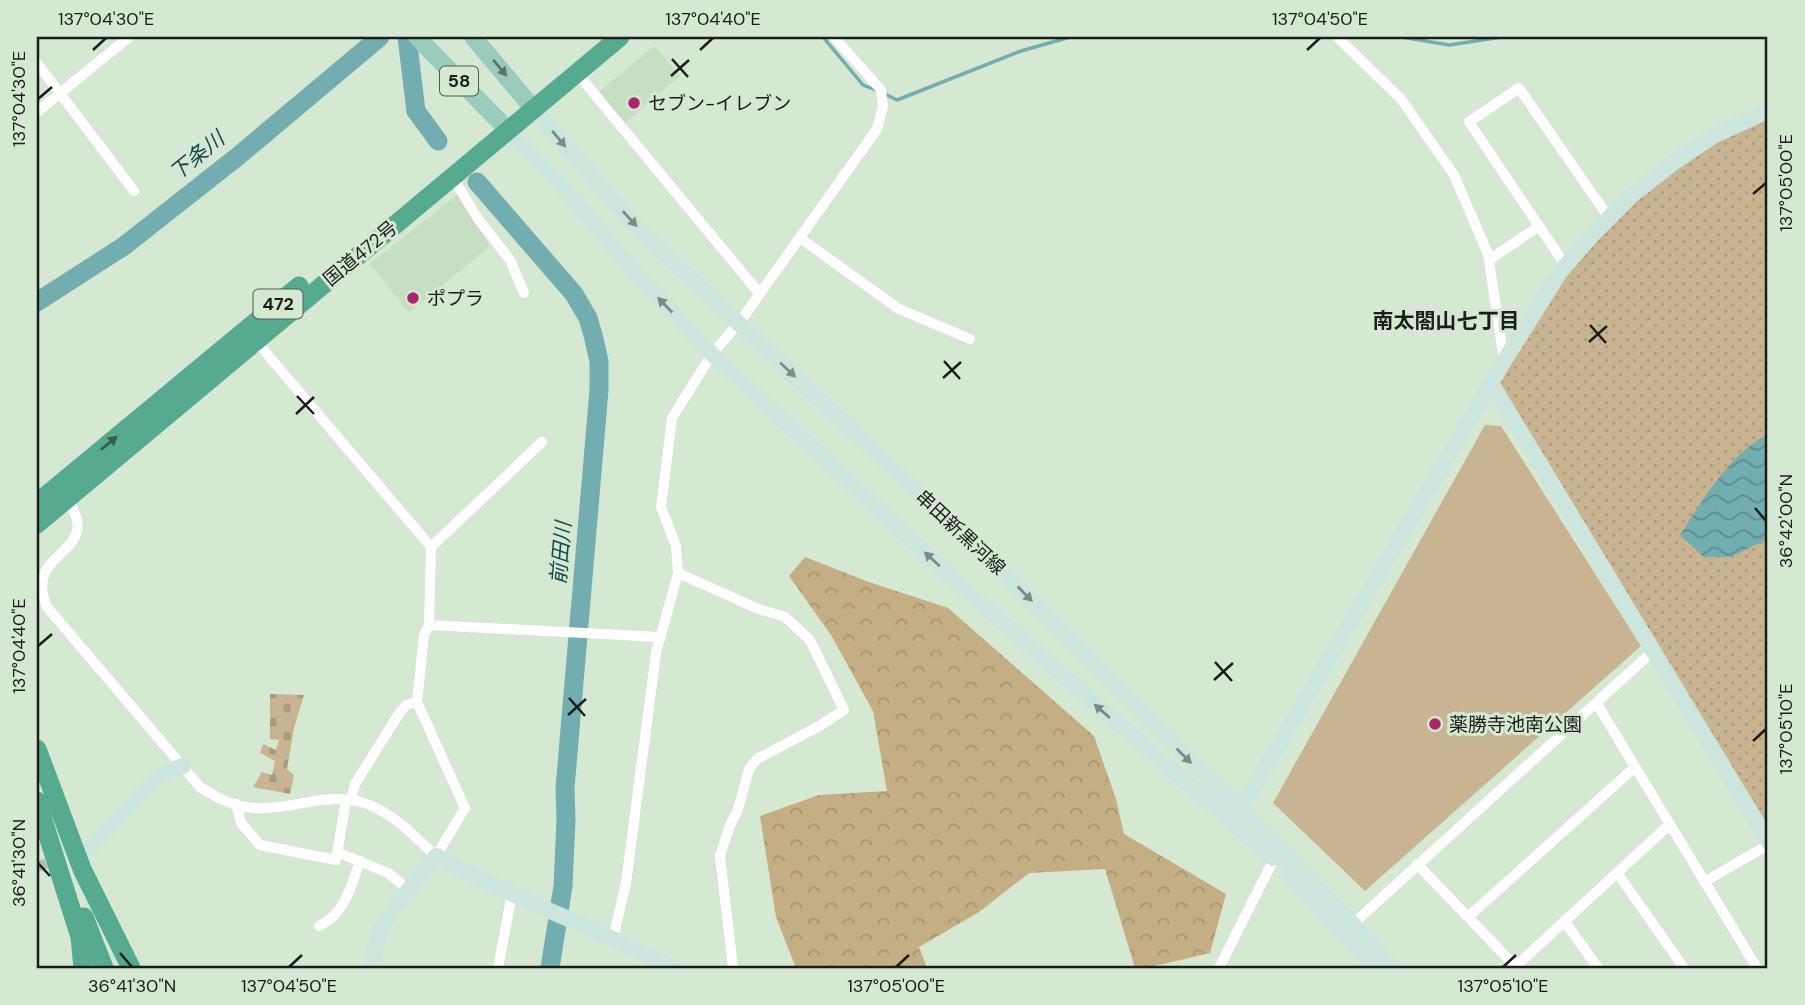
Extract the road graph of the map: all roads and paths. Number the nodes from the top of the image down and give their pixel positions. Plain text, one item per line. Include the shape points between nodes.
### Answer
1 (129, 37) edge
2 (473, 37) edge
3 (602, 37) edge
4 (620, 37) edge
5 (834, 37) edge
6 (1337, 37) edge
7 (418, 38) edge
8 (37, 63) edge
9 (577, 73) junction
10 (60, 92) junction
11 (530, 104) junction
12 (1768, 111) edge
13 (37, 112) edge
14 (504, 126) junction
15 (453, 176) junction
16 (134, 191) dead end
17 (1609, 218) junction
18 (1539, 226) junction
19 (800, 238) junction
20 (1489, 260) junction
21 (1566, 266) junction
22 (524, 293) dead end
23 (759, 293) junction
24 (739, 323) junction
25 (970, 339) dead end
26 (255, 340) junction
27 (712, 354) junction
28 (1504, 361) junction
29 (1491, 383) junction
30 (542, 442) dead end
31 (62, 493) junction
32 (37, 503) edge
33 (37, 524) edge
34 (431, 547) junction
35 (678, 573) junction
36 (429, 625) junction
37 (660, 637) junction
38 (1653, 651) junction
39 (417, 702) junction
40 (1597, 704) junction
41 (37, 749) edge
42 (183, 766) junction
43 (1634, 768) junction
44 (348, 800) junction
45 (37, 801) edge
46 (236, 804) junction
47 (1232, 813) junction
48 (1669, 825) junction
49 (51, 842) junction
50 (1768, 843) edge
51 (90, 847) dead end
52 (337, 852) junction
53 (436, 856) junction
54 (1274, 859) junction
55 (360, 861) junction
56 (1417, 864) junction
57 (82, 869) junction
58 (1618, 874) junction
59 (1704, 882) junction
60 (409, 890) junction
61 (512, 894) junction
62 (1468, 917) junction
63 (1565, 922) junction
64 (1353, 924) junction
65 (319, 926) dead end
66 (613, 937) junction
67 (1517, 967) edge
68 (83, 968) edge
69 (104, 968) edge
70 (118, 968) edge
71 (131, 968) edge
72 (371, 968) edge
73 (498, 968) edge
74 (672, 968) edge
75 (733, 968) edge
76 (1219, 968) edge
77 (1376, 968) edge
78 (1392, 968) edge
79 (1598, 968) edge
80 (1684, 968) edge
81 (1757, 968) edge

1 - 10 street
2 -> 11 main road, 58
3 - 11 highway, 国道472号 / 472
4 - 9 highway, 国道472号 / 472
5 - 19 street via 881,90 883,106 877,129
6 - 20 street via 1401,99 1433,143 1454,175
7 - 14 main road, 58
8 - 10 street
9 - 11 highway, 国道472号 / 472
9 - 23 street
10 - 13 street
10 - 16 street
11 - 14 highway, 国道472号 / 472
11 -> 24 main road, 串田新黒河線 via 633,224
12 - 17 main road via 1713,136 1631,196
14 - 15 highway, 国道472号 / 472
27 -> 14 main road, 串田新黒河線
31 -> 14 highway, 国道472号 / 472
15 - 22 street via 510,260
15 - 26 highway, 国道472号 / 472
17 - 18 street via 1519,88 1469,122
17 - 21 main road
18 - 20 street
18 - 21 street
19 - 23 street
19 - 25 street via 899,309
20 - 28 street
21 - 28 main road
23 - 24 street
24 - 27 street
24 -> 47 main road, 串田新黒河線 via 1008,577
26 - 31 highway, 国道472号 / 472
26 - 34 street
27 - 35 street via 672,418 661,507 676,546
47 -> 27 main road, 串田新黒河線 via 1109,718
28 - 29 main road
29 - 38 main road
29 - 47 main road via 1252,790
30 - 34 street
31 - 32 highway, 国道472号 / 472
31 - 33 highway, 国道472号 / 472
31 - 42 street via 78,517 78,531 45,572 41,587 47,607
34 - 36 street
35 - 37 street
35 - 75 street via 785,617 810,640 844,709 749,769 720,856
36 - 37 street
36 - 39 street
37 - 66 street via 626,883
38 - 40 street
38 - 50 main road
39 - 44 street via 400,712
39 - 53 street via 465,808
40 - 43 street
40 - 56 street
41 - 57 highway
42 - 46 street via 200,787
42 - 51 main road via 160,774
43 - 48 street
43 - 62 street
44 - 46 street via 256,808
44 - 52 street
44 - 53 street via 393,818
45 - 49 highway
46 - 52 street via 241,823 260,845 336,860
47 - 54 main road, 串田新黒河線
47 - 64 main road, 串田新黒河線
48 - 58 street
48 - 59 street
49 - 68 highway via 80,937
49 - 69 highway
50 - 59 street
52 - 55 street
53 - 60 main road
53 - 61 main road
54 - 76 street
54 - 77 main road, 串田新黒河線
55 - 60 street via 388,873
55 - 65 street via 347,900
56 - 62 street
56 - 64 street
57 - 70 highway
57 - 71 highway
58 - 63 street
58 - 80 street
59 - 81 street
60 - 72 main road via 379,933
61 - 66 main road
61 - 73 street
62 - 67 street
63 - 67 street
63 - 79 street
64 - 78 main road, 串田新黒河線
66 - 74 main road

